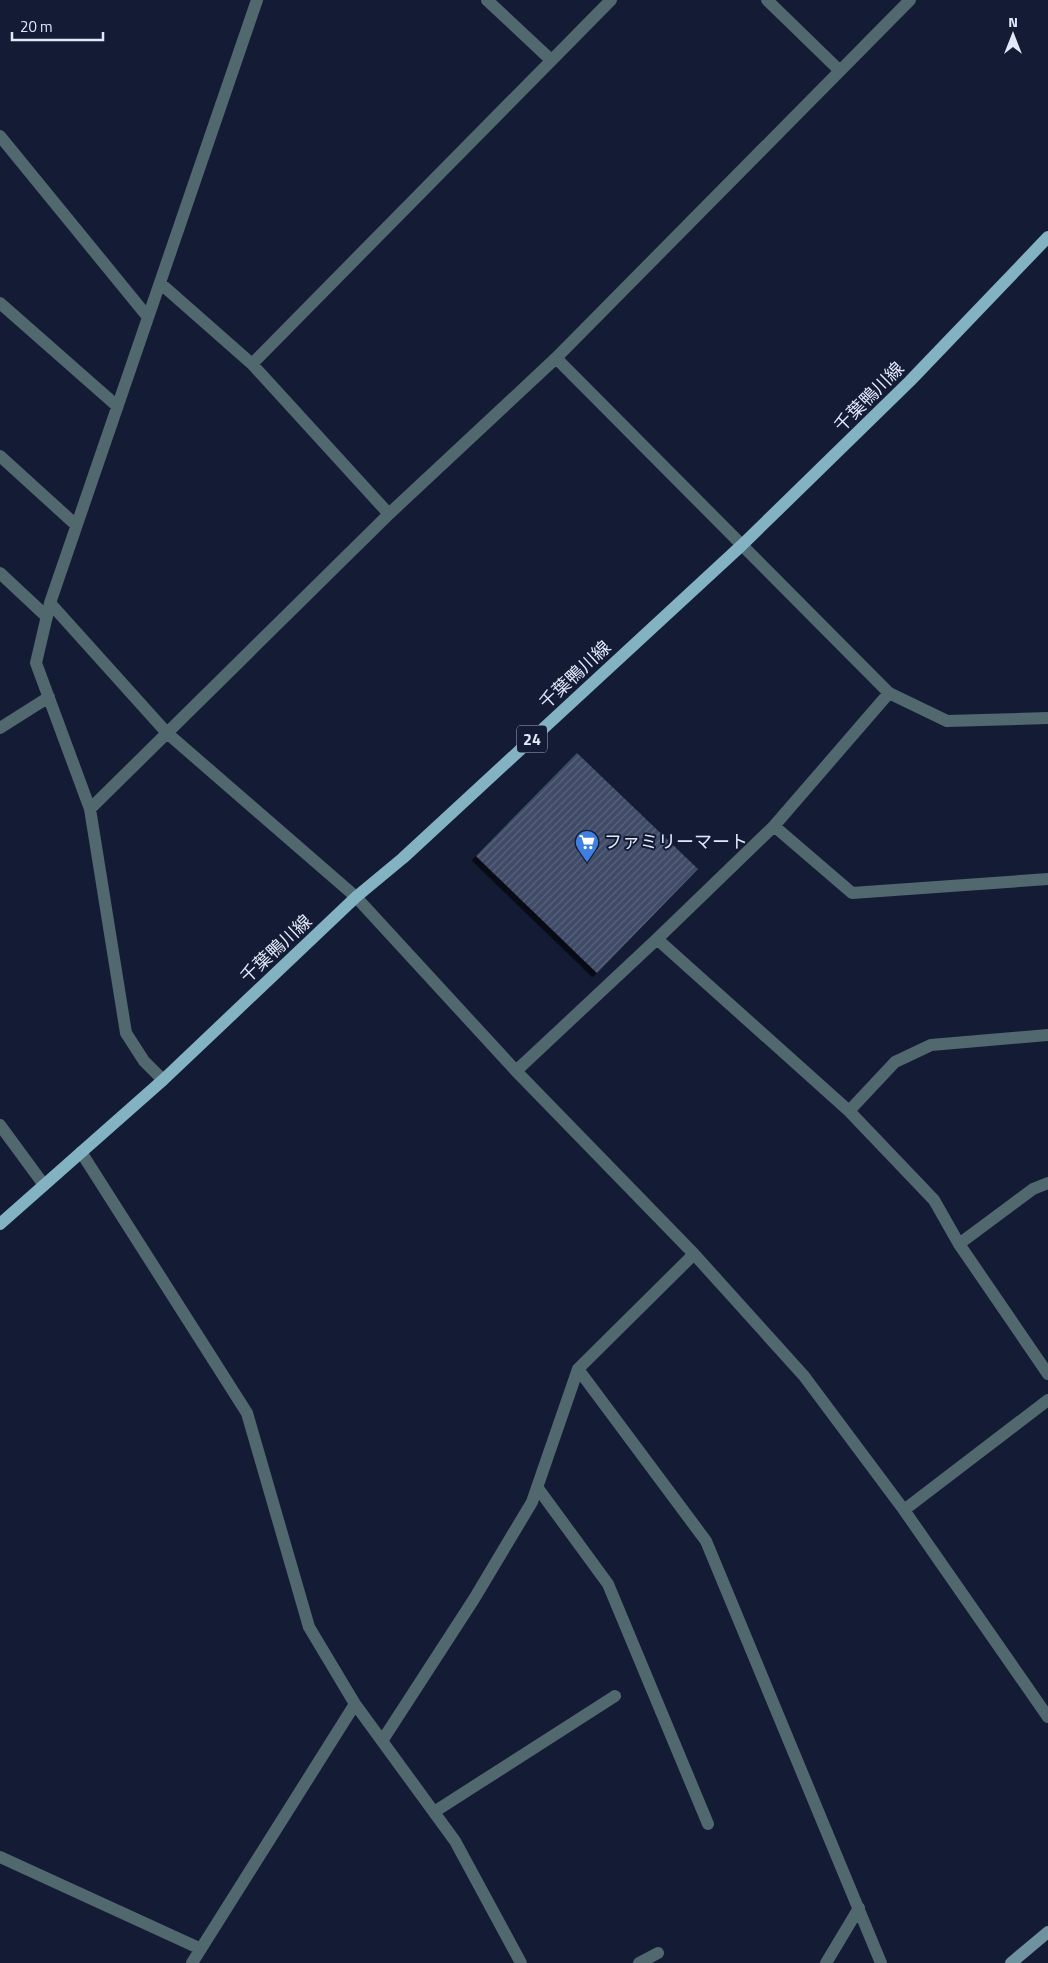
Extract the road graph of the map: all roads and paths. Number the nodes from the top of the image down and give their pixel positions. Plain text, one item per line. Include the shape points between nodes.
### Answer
1 (257, 0) edge
2 (487, 0) edge
3 (611, 0) edge
4 (767, 0) edge
5 (910, 0) edge
6 (551, 60) junction
7 (839, 70) junction
8 (0, 136) edge
9 (1048, 237) edge
10 (160, 283) junction
11 (0, 303) edge
12 (147, 316) junction
13 (556, 358) junction
14 (252, 364) junction
15 (117, 406) junction
16 (0, 456) edge
17 (389, 514) junction
18 (76, 525) junction
19 (742, 545) junction
20 (0, 574) edge
21 (50, 603) junction
22 (47, 617) junction
23 (889, 692) junction
24 (49, 697) junction
25 (1048, 718) edge
26 (0, 728) edge
27 (167, 733) junction
28 (90, 810) junction
29 (774, 826) junction
30 (1048, 879) edge
31 (356, 897) junction
32 (657, 940) junction
33 (1048, 1035) edge
34 (516, 1072) junction
35 (163, 1080) junction
36 (849, 1111) junction
37 (0, 1125) edge
38 (81, 1152) junction
39 (1048, 1183) edge
40 (44, 1185) junction
41 (0, 1224) edge
42 (959, 1244) junction
43 (694, 1254) junction
44 (578, 1369) junction
45 (1048, 1374) edge
46 (1048, 1400) edge
47 (538, 1487) junction
48 (904, 1510) junction
49 (615, 1696) dead end
50 (355, 1704) junction
51 (1048, 1717) edge
52 (382, 1741) junction
53 (434, 1812) junction
54 (708, 1824) dead end
55 (0, 1857) edge
56 (859, 1908) junction
57 (1048, 1932) edge
58 (201, 1949) junction
59 (658, 1953) dead end
60 (192, 1963) edge
61 (521, 1963) edge
62 (639, 1963) edge
63 (826, 1963) edge
64 (881, 1963) edge
65 (1011, 1963) edge

1 - 10 street
2 - 6 street
3 - 6 street
4 - 7 street
5 - 7 street
6 - 14 street
7 - 13 street
8 - 12 street
9 - 19 main road, 千葉鴨川線 / 24 via 910,381
10 - 12 street
10 - 14 street
11 - 15 street
12 - 15 street
13 - 17 street
13 - 19 street
14 - 17 street
15 - 18 street
16 - 18 street
17 - 27 street
18 - 21 street
19 - 23 street
19 - 31 main road, 千葉鴨川線 / 24 via 403,858
20 - 22 street
21 - 22 street
21 - 27 street
22 - 24 street via 36,663
23 - 25 street via 946,721
23 - 29 street
24 - 26 street
24 - 28 street
27 - 28 street
27 - 31 street
28 - 35 street via 126,1033 144,1061
29 - 30 street via 852,893
29 - 32 street
31 - 34 street
31 - 35 main road, 千葉鴨川線 / 24
32 - 34 street
32 - 36 street
33 - 36 street via 931,1045 896,1062
34 - 43 street
35 - 38 main road, 千葉鴨川線 / 24
36 - 42 street via 934,1200
37 - 40 street
38 - 40 main road, 千葉鴨川線 / 24
38 - 50 street via 247,1413 309,1627
39 - 42 street via 1034,1189
40 - 41 main road, 千葉鴨川線 / 24
42 - 45 street
43 - 44 street
43 - 48 street via 804,1376
44 - 47 street
44 - 56 street via 706,1541
46 - 48 street
47 - 52 street via 474,1600
47 - 54 street via 608,1584
48 - 51 street
49 - 53 street
50 - 52 street
50 - 58 street
52 - 53 street
53 - 61 street via 455,1841
55 - 58 street
56 - 63 street
56 - 64 street
57 - 65 street
58 - 60 street
59 - 62 street

